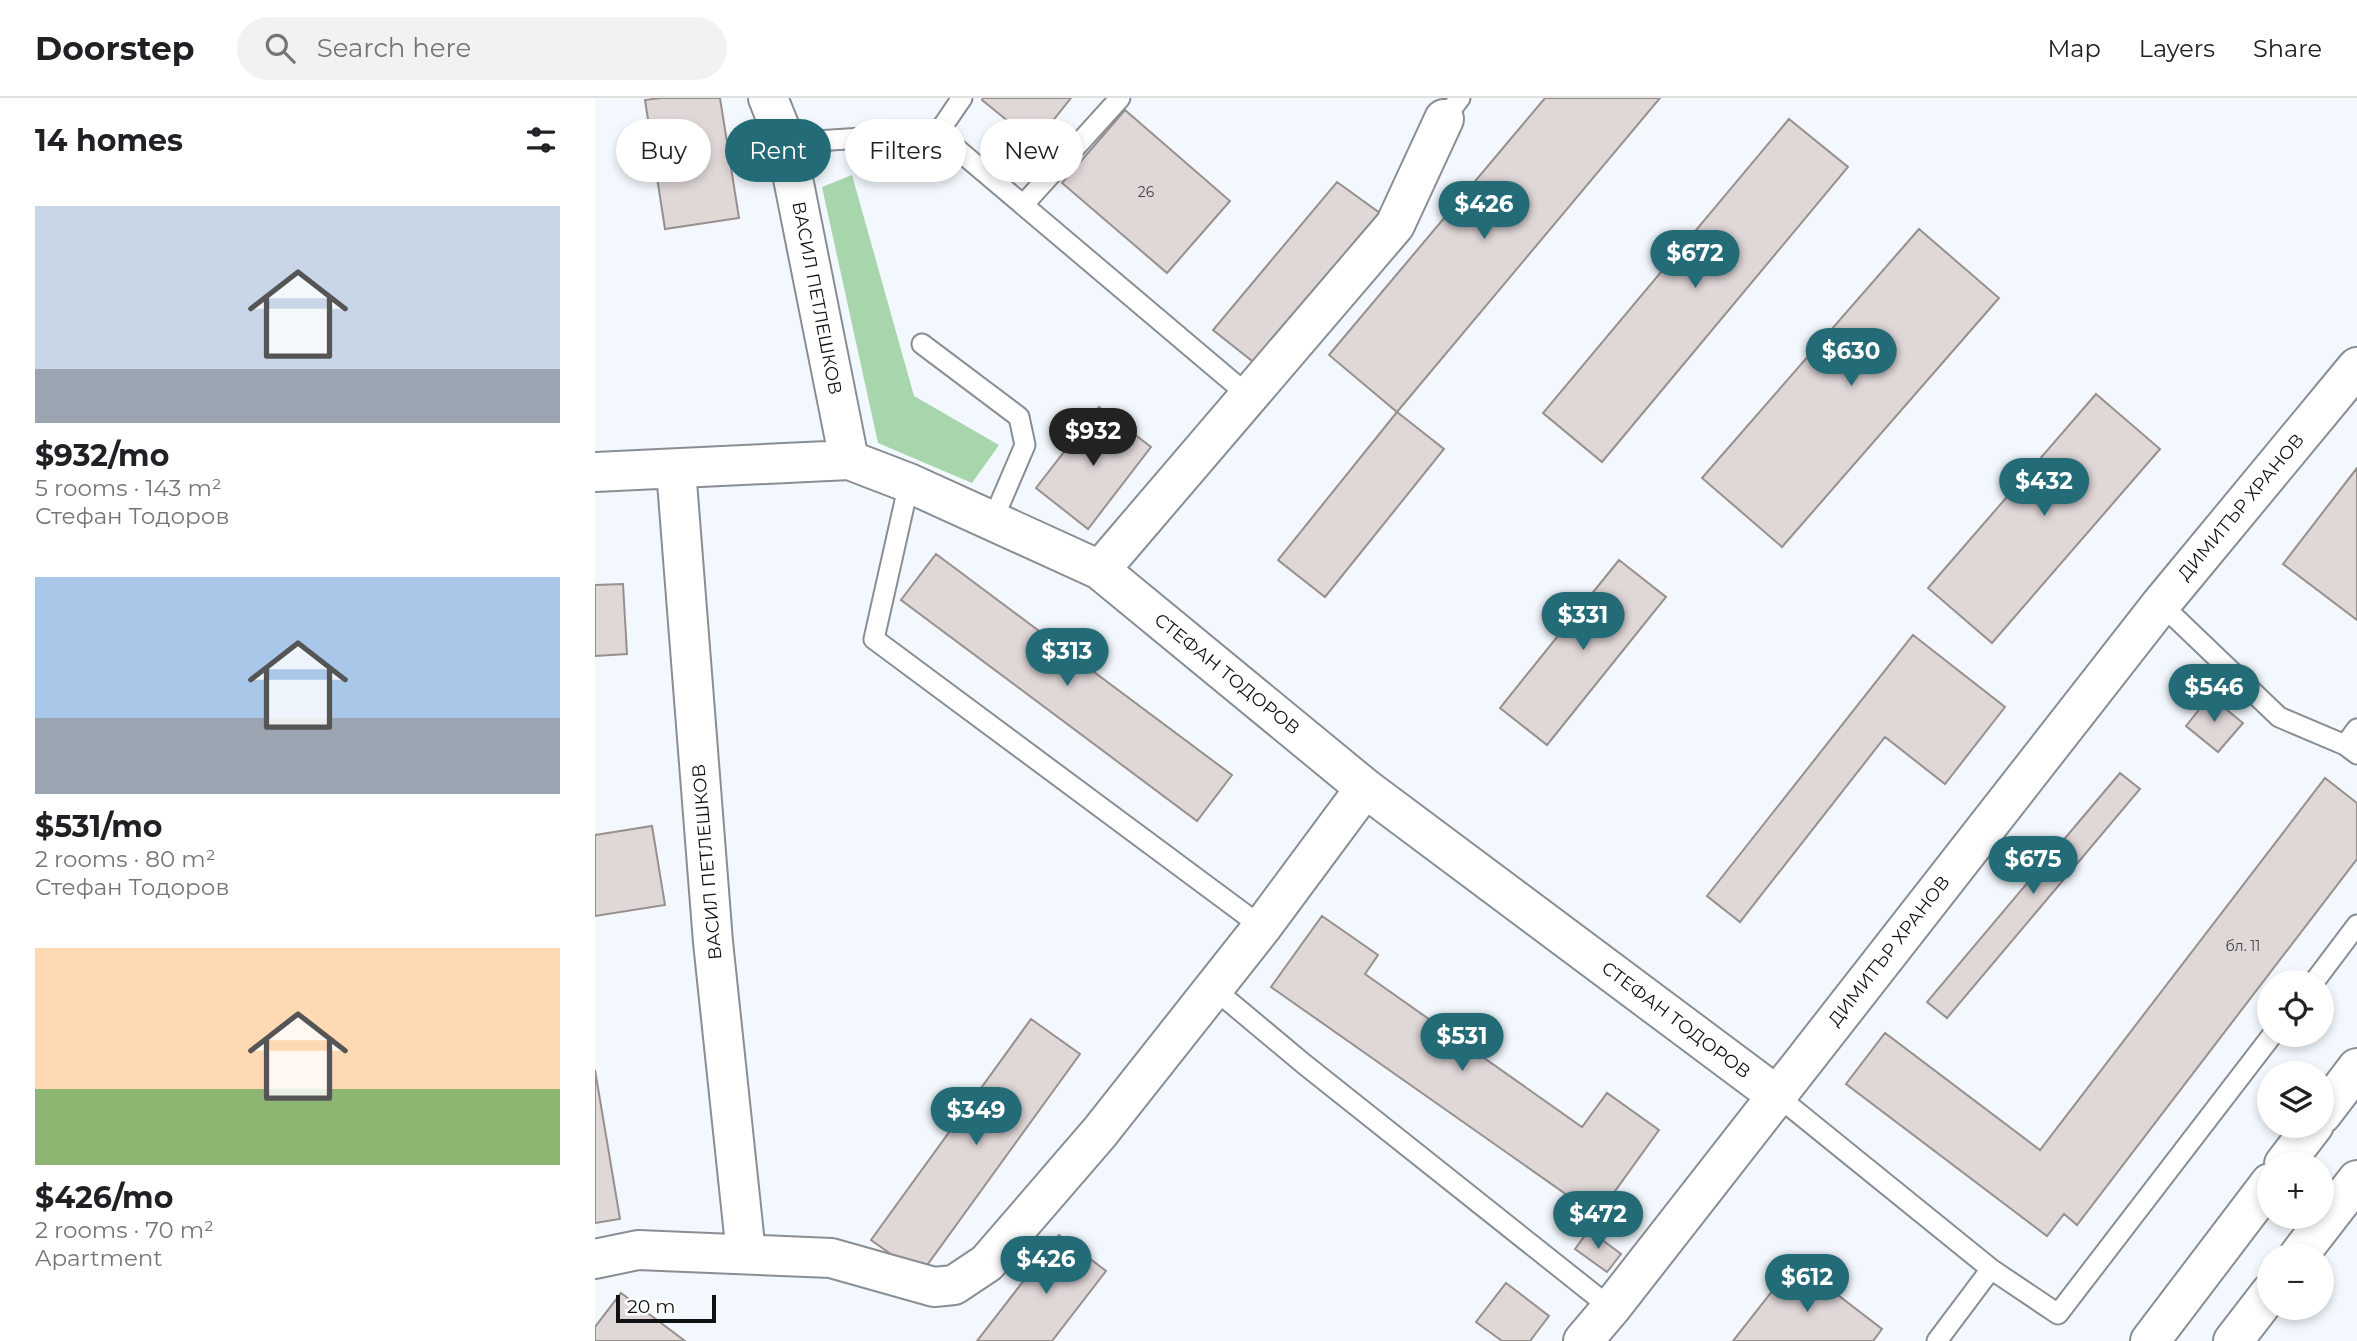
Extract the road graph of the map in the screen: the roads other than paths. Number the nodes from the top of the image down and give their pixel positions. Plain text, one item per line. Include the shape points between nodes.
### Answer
1 (768, 98) edge
2 (962, 98) edge
3 (1120, 98) edge
4 (1452, 108) edge
5 (776, 119) edge
6 (947, 119) edge
7 (966, 156) edge
8 (794, 182) edge
9 (1023, 205) junction
10 (922, 344) dead end
11 (2357, 367) edge
12 (1249, 396) junction
13 (849, 460) junction
14 (676, 469) junction
15 (595, 472) edge
16 (909, 483) junction
17 (992, 522) junction
18 (1100, 570) junction
19 (2161, 604) junction
20 (2353, 743) edge
21 (1365, 788) junction
22 (2357, 925) edge
23 (1262, 927) junction
24 (2322, 970) edge
25 (1213, 988) junction
26 (2263, 1047) edge
27 (2357, 1068) edge
28 (1776, 1095) junction
29 (2334, 1098) edge
30 (2357, 1180) edge
31 (2257, 1200) edge
32 (2308, 1243) edge
33 (746, 1254) junction
34 (595, 1259) edge
35 (1991, 1269) junction
36 (1611, 1308) junction
37 (2257, 1310) edge
38 (1583, 1341) edge
39 (1937, 1341) edge
40 (2150, 1341) edge
41 (2233, 1341) edge

1 - 5 street, ВАСИЛ ПЕТЛЕШКОВ
2 - 6 lane
3 - 9 lane
4 - 12 street via 1395,225
7 - 9 lane
8 - 13 street, ВАСИЛ ПЕТЛЕШКОВ
9 - 12 lane
10 - 17 lane via 1019,417 1025,445
11 - 19 street, ДИМИТЪР ХРАНОВ
12 - 18 street
13 - 14 street, СТЕФАН ТОДОРОВ
13 - 16 street, СТЕФАН ТОДОРОВ
14 - 15 street, СТЕФАН ТОДОРОВ
14 - 33 street, ВАСИЛ ПЕТЛЕШКОВ via 713,943
16 - 17 street, СТЕФАН ТОДОРОВ
16 - 23 lane via 874,639
17 - 18 street, СТЕФАН ТОДОРОВ
18 - 21 street, СТЕФАН ТОДОРОВ
19 - 20 lane via 2279,717
19 - 28 street, ДИМИТЪР ХРАНОВ
21 - 23 street
21 - 28 street, СТЕФАН ТОДОРОВ
22 - 24 lane
23 - 25 street
25 - 33 street via 1100,1132 987,1263 954,1284 934,1287 831,1258
25 - 36 lane
26 - 35 lane via 2058,1314
27 - 29 street
28 - 35 lane
28 - 36 street, ДИМИТЪР ХРАНОВ
30 - 32 street
31 - 40 street
33 - 34 street via 638,1250
35 - 39 lane
36 - 38 street, ДИМИТЪР ХРАНОВ
37 - 41 street

